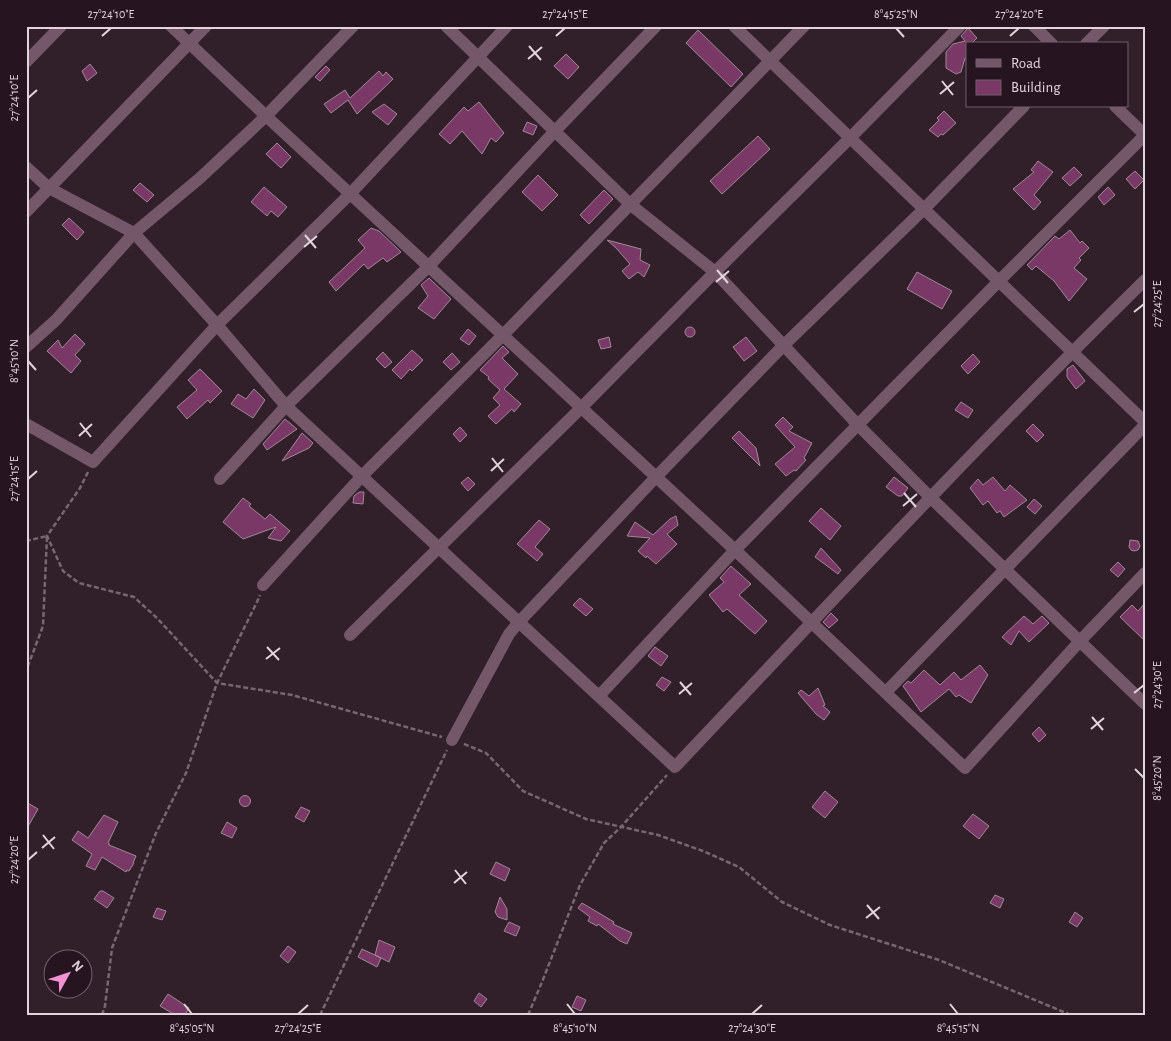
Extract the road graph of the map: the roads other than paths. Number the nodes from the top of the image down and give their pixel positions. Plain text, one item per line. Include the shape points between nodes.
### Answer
1 (62, 26) edge
2 (171, 26) edge
3 (206, 26) edge
4 (353, 26) edge
5 (446, 26) edge
6 (507, 26) edge
7 (656, 26) edge
8 (734, 26) edge
9 (804, 26) edge
10 (960, 26) edge
11 (1034, 26) edge
12 (1104, 26) edge
13 (1050, 42) edge
14 (1088, 42) edge
15 (190, 43) junction
16 (478, 57) junction
17 (771, 61) junction
18 (26, 62) edge
19 (1022, 108) edge
20 (1118, 108) edge
21 (266, 116) junction
22 (555, 131) junction
23 (1145, 135) edge
24 (850, 138) junction
25 (26, 167) edge
26 (49, 188) junction
27 (350, 194) junction
28 (631, 205) junction
29 (924, 209) junction
30 (26, 212) edge
31 (134, 234) junction
32 (429, 266) junction
33 (715, 272) junction
34 (1145, 280) edge
35 (999, 281) junction
36 (217, 325) junction
37 (503, 335) junction
38 (783, 346) junction
39 (26, 347) edge
40 (1072, 352) junction
41 (286, 406) junction
42 (581, 408) junction
43 (26, 424) edge
44 (1145, 424) edge
45 (858, 425) junction
46 (361, 477) junction
47 (656, 477) junction
48 (220, 479) dead end
49 (931, 498) junction
50 (438, 547) junction
51 (735, 550) junction
52 (1005, 569) junction
53 (1145, 574) edge
54 (263, 585) road end
55 (519, 622) junction
56 (812, 622) junction
57 (350, 635) dead end
58 (1080, 641) junction
59 (886, 692) junction
60 (598, 696) junction
61 (1145, 704) edge
62 (452, 740) road end

1 - 18 street
2 - 15 street
3 - 15 street
4 - 21 street
5 - 16 street
6 - 16 street
7 - 22 street
8 - 17 street
9 - 17 street
10 - 24 street
11 - 13 street
12 - 14 street
15 - 21 street
15 - 26 street
16 - 22 street
16 - 27 street
17 - 24 street
17 - 28 street
19 - 29 street
20 - 23 street
21 - 27 street
21 - 31 street
22 - 28 street
22 - 32 street
23 - 35 street
24 - 29 street
24 - 33 street
25 - 26 street
26 - 30 street
26 - 31 street
27 - 32 street
27 - 36 street
28 - 33 street
28 - 37 street
29 - 35 street
29 - 38 street
31 - 36 street
31 - 39 street via 56,320
32 - 37 street
32 - 41 street
33 - 38 street
33 - 42 street
34 - 40 street
35 - 40 street
35 - 45 street
36 - 41 street
36 - 43 street via 93,462
37 - 42 street
37 - 46 street
38 - 45 street
38 - 47 street
40 - 44 street
40 - 49 street
41 - 46 street
41 - 48 street
42 - 47 street
42 - 50 street
44 - 52 street
45 - 49 street
45 - 51 street
46 - 50 street
46 - 54 street
47 - 51 street
47 - 55 street
49 - 52 street
49 - 56 street
50 - 55 street
50 - 57 street
51 - 56 street
51 - 60 street
52 - 58 street
52 - 59 street
53 - 58 street
55 - 60 street
55 - 62 street via 509,634
56 - 59 street
56 - 60 street via 675,767
58 - 59 street via 965,768
58 - 61 street

